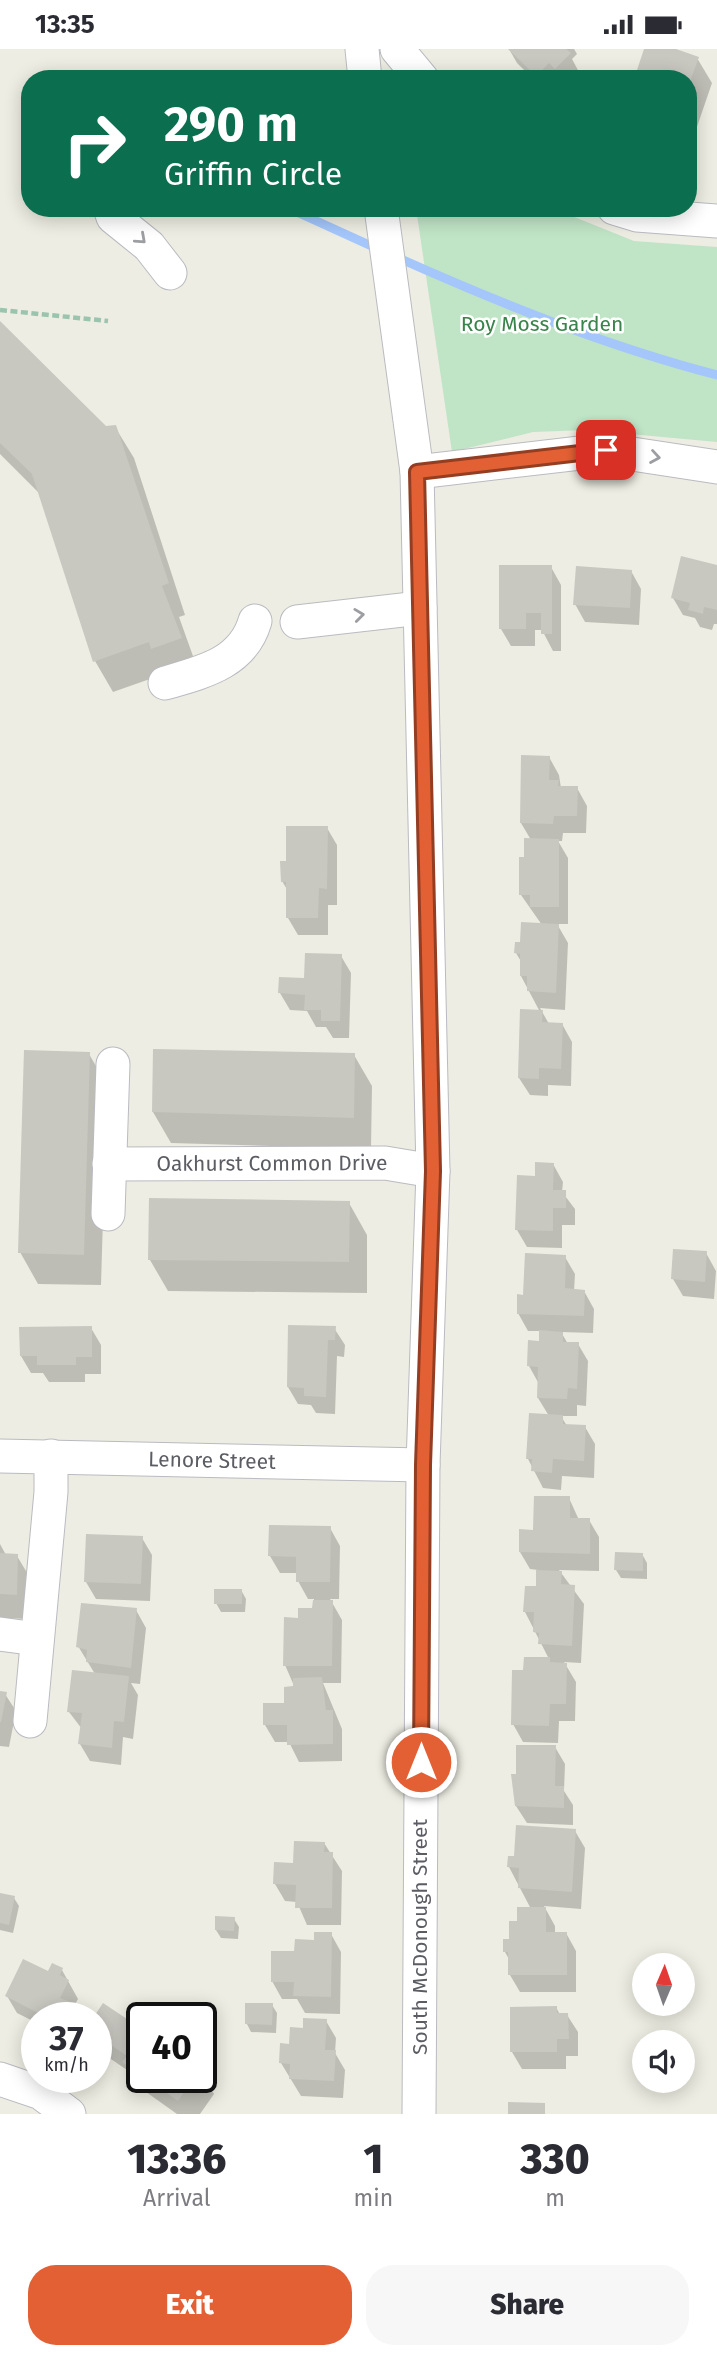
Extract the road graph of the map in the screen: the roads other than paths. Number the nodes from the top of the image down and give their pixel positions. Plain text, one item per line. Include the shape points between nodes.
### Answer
1 (362, 49) edge
2 (397, 49) edge
3 (364, 70) edge
4 (414, 70) edge
5 (113, 217) edge
6 (382, 217) edge
7 (664, 217) edge
8 (717, 221) edge
9 (170, 273) dead end
10 (717, 467) edge
11 (417, 472) junction
12 (420, 608) junction
13 (256, 621) dead end
14 (297, 622) dead end
15 (165, 683) dead end
16 (113, 1064) dead end
17 (109, 1164) junction
18 (433, 1171) junction
19 (107, 1214) dead end
20 (0, 1456) edge
21 (51, 1456) junction
22 (423, 1465) junction
23 (0, 1634) edge
24 (37, 1639) junction
25 (30, 1721) dead end
26 (0, 2079) edge
27 (69, 2114) edge
28 (419, 2114) edge

1 - 3 street
2 - 4 street
5 -> 9 street via 149,246
6 - 11 street, South McDonough Street
7 - 8 street
11 -> 10 street via 606,450
11 - 12 street, South McDonough Street
14 -> 12 street
12 - 18 street, South McDonough Street
13 - 15 street via 250,640 218,667
16 - 17 street
17 - 18 street, Oakhurst Common Drive via 385,1163
17 - 19 street
18 - 22 street, South McDonough Street
20 - 21 street, Lenore Street
21 - 22 street, Lenore Street
21 - 24 street
22 - 28 street, South McDonough Street
23 - 24 street
24 - 25 street
26 - 27 street via 41,2094

